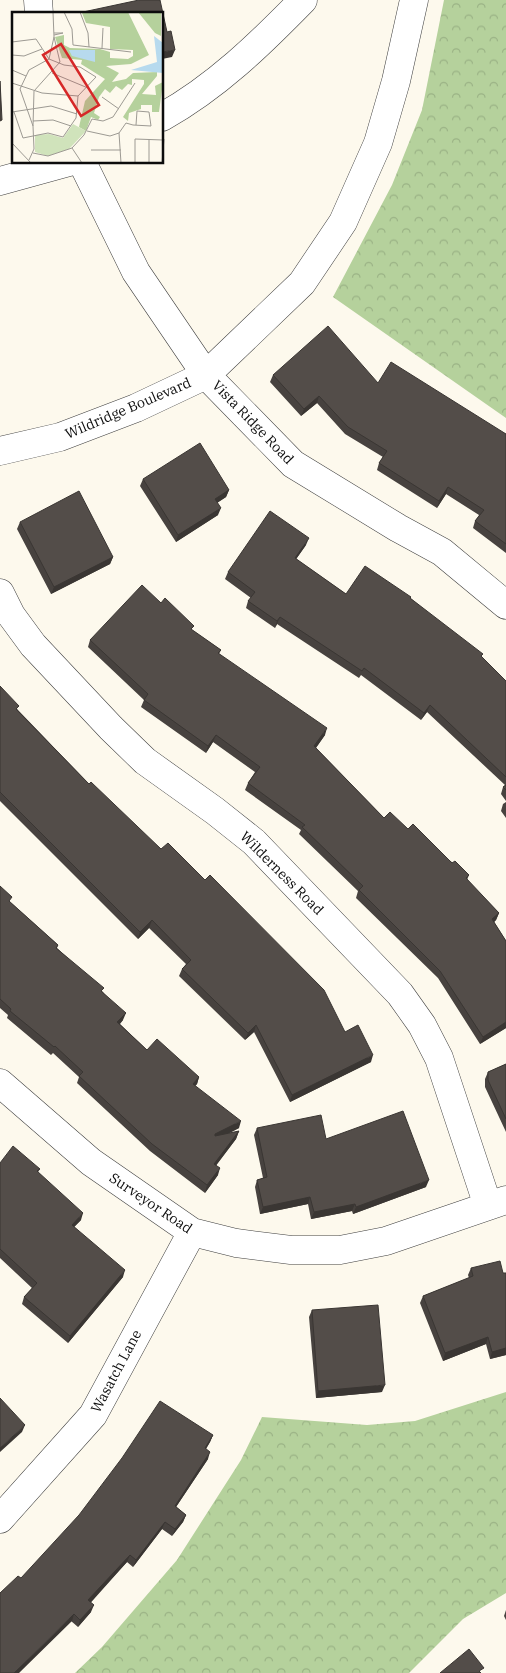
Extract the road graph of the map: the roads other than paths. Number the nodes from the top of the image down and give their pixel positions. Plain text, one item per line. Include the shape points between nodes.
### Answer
1 (303, 0) edge
2 (414, 0) edge
3 (164, 116) edge
4 (62, 164) edge
5 (83, 164) edge
6 (0, 181) edge
7 (206, 375) junction
8 (0, 451) edge
9 (0, 593) edge
10 (506, 605) edge
11 (0, 1083) edge
12 (497, 1203) edge
13 (192, 1232) junction
14 (0, 1519) edge

1 - 3 street via 258,46 195,99
2 - 7 street, Wildridge Boulevard via 378,142 343,222 302,283
4 - 6 street
5 - 7 street, Vista Ridge Road via 136,272
7 - 8 street, Wildridge Boulevard via 136,408 60,437
7 - 10 street, Vista Ridge Road via 293,464 442,552
9 - 12 street, Wilderness Road via 11,615 33,644 111,728 146,761 254,842 400,994 422,1025 439,1058
11 - 13 street, Surveyor Road via 90,1162
12 - 13 street, Surveyor Road via 386,1241 340,1250 291,1250 236,1243
13 - 14 street, Wasatch Lane via 93,1415

